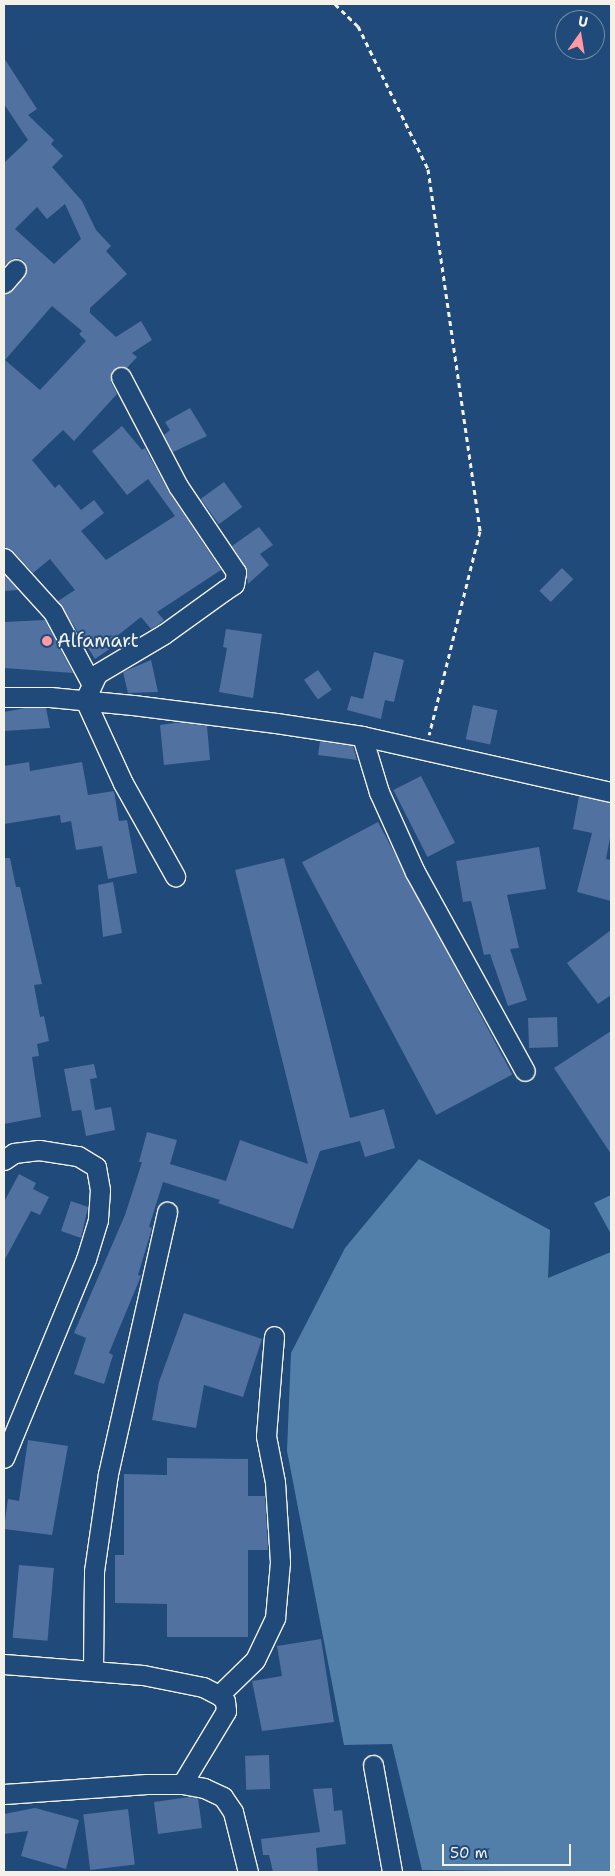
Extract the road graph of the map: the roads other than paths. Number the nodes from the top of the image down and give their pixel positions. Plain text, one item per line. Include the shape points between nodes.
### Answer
1 (16, 269) dead end
2 (4, 283) edge
3 (121, 377) dead end
4 (4, 558) edge
5 (91, 683) junction
6 (4, 697) edge
7 (86, 700) junction
8 (362, 736) junction
9 (611, 792) edge
10 (175, 876) dead end
11 (525, 1072) dead end
12 (4, 1160) edge
13 (167, 1212) dead end
14 (274, 1336) dead end
15 (4, 1458) edge
16 (4, 1664) edge
17 (94, 1670) junction
18 (219, 1695) junction
19 (374, 1765) dead end
20 (182, 1784) junction
21 (4, 1794) edge
22 (248, 1872) edge
23 (392, 1872) edge

1 - 2 street
3 - 5 street via 178,486 236,572 234,584 164,634 97,674
4 - 5 street via 53,612
5 - 7 street
6 - 7 street
7 - 8 street via 208,713
7 - 10 street via 123,783
8 - 9 street
8 - 11 street via 379,792 415,872
12 - 15 street via 14,1153 39,1150 78,1156 96,1167 100,1190 98,1220 86,1259
13 - 17 street via 108,1474 94,1571
14 - 18 street via 266,1436 276,1482 280,1562 275,1618 255,1660
16 - 17 street
17 - 18 street via 203,1687
18 - 20 street via 226,1711
19 - 23 street
20 - 21 street
20 - 22 street via 204,1788 222,1797 233,1812

